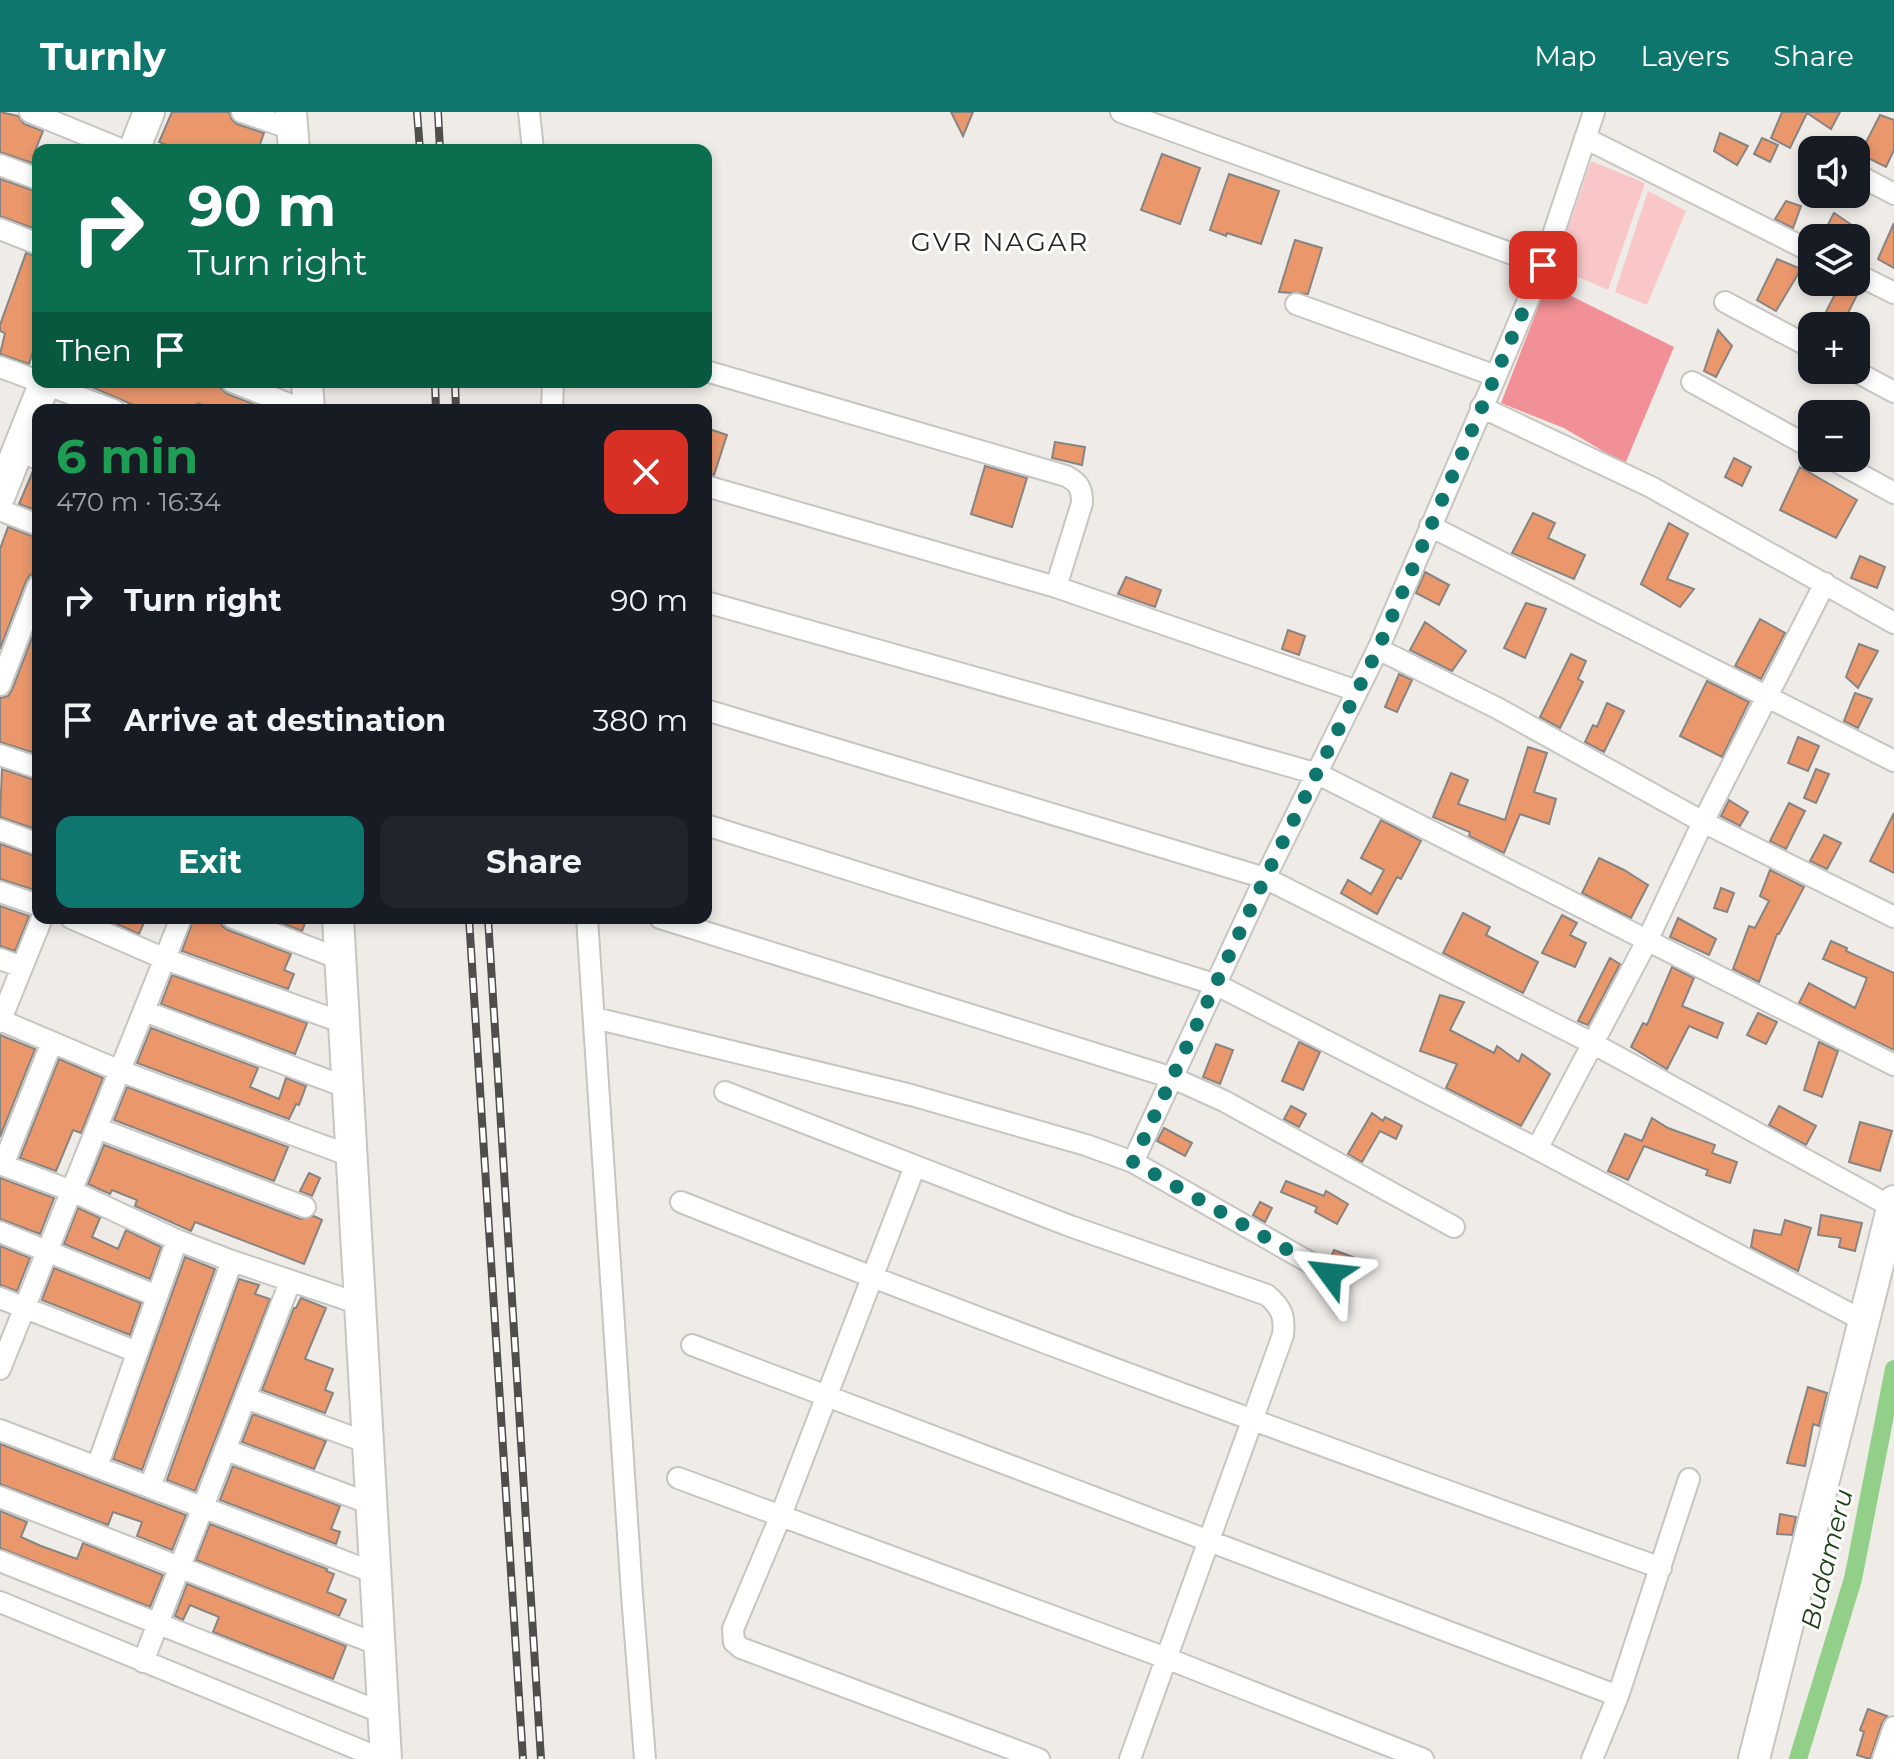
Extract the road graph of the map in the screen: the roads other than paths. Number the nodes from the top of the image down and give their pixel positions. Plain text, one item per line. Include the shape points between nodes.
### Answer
1 (149, 112) edge
2 (242, 112) edge
3 (529, 112) edge
4 (1121, 112) edge
5 (1594, 112) edge
6 (39, 114) edge
7 (292, 130) edge
8 (1585, 138) junction
9 (109, 144) edge
10 (136, 144) edge
11 (532, 144) edge
12 (0, 165) edge
13 (32, 177) edge
14 (1870, 181) edge
15 (1894, 194) edge
16 (0, 229) edge
17 (32, 242) edge
18 (1798, 245) edge
19 (1543, 265) junction
20 (1870, 281) edge
21 (1894, 293) edge
22 (1725, 302) dead end
23 (1296, 304) dead end
24 (1798, 341) edge
25 (0, 367) edge
26 (712, 373) edge
27 (1496, 376) junction
28 (32, 378) edge
29 (1870, 379) edge
30 (1692, 382) dead end
31 (57, 388) edge
32 (248, 388) edge
33 (1894, 392) edge
34 (99, 404) edge
35 (291, 404) edge
36 (1481, 407) junction
37 (32, 433) edge
38 (1798, 440) edge
39 (28, 454) edge
40 (1856, 472) edge
41 (712, 488) edge
42 (1894, 493) edge
43 (0, 495) edge
44 (0, 510) edge
45 (32, 523) edge
46 (1430, 526) junction
47 (1825, 583) junction
48 (1056, 587) junction
49 (32, 602) edge
50 (712, 604) edge
51 (1894, 623) edge
52 (1378, 649) junction
53 (0, 685) edge
54 (1357, 691) junction
55 (1767, 696) junction
56 (712, 712) edge
57 (0, 755) edge
58 (32, 761) edge
59 (1894, 761) edge
60 (1318, 774) junction
61 (1703, 822) junction
62 (712, 827) edge
63 (0, 830) edge
64 (32, 842) edge
65 (1265, 878) junction
66 (0, 892) edge
67 (32, 903) edge
68 (1894, 917) edge
69 (40, 924) edge
70 (179, 924) edge
71 (249, 924) edge
72 (338, 924) edge
73 (587, 924) edge
74 (679, 924) edge
75 (106, 925) edge
76 (1647, 941) junction
77 (0, 959) edge
78 (165, 959) junction
79 (340, 959) junction
80 (22, 967) junction
81 (1217, 985) junction
82 (144, 1011) junction
83 (595, 1018) junction
84 (0, 1021) edge
85 (344, 1023) junction
86 (52, 1042) junction
87 (1594, 1044) junction
88 (1894, 1065) edge
89 (120, 1071) junction
90 (1173, 1078) junction
91 (348, 1088) junction
92 (725, 1092) dead end
93 (97, 1128) junction
94 (1537, 1149) junction
95 (351, 1156) junction
96 (1133, 1162) junction
97 (1, 1164) edge
98 (915, 1166) junction
99 (72, 1191) junction
100 (681, 1202) dead end
101 (1893, 1204) edge
102 (305, 1207) dead end
103 (1454, 1227) dead end
104 (0, 1232) edge
105 (177, 1240) junction
106 (48, 1250) junction
107 (232, 1261) junction
108 (1330, 1274) dead end
109 (874, 1278) junction
110 (290, 1282) junction
111 (157, 1296) junction
112 (0, 1298) edge
113 (360, 1304) junction
114 (25, 1308) junction
115 (1864, 1321) junction
116 (692, 1345) dead end
117 (137, 1352) junction
118 (0, 1369) edge
119 (246, 1398) junction
120 (827, 1398) junction
121 (1253, 1421) junction
122 (0, 1430) edge
123 (368, 1443) junction
124 (226, 1450) junction
125 (97, 1467) junction
126 (678, 1478) dead end
127 (1689, 1479) dead end
128 (150, 1487) junction
129 (0, 1497) edge
130 (371, 1504) junction
131 (203, 1508) junction
132 (781, 1515) junction
133 (1210, 1541) junction
134 (0, 1561) edge
135 (180, 1567) junction
136 (1661, 1568) junction
137 (375, 1573) junction
138 (0, 1602) edge
139 (157, 1626) junction
140 (379, 1645) junction
141 (1166, 1658) junction
142 (143, 1662) junction
143 (1618, 1696) junction
144 (383, 1713) junction
145 (1894, 1727) edge
146 (384, 1759) edge
147 (645, 1759) edge
148 (1039, 1759) edge
149 (1130, 1759) edge
150 (1423, 1759) edge
151 (1592, 1759) edge
152 (1754, 1759) edge
153 (1883, 1759) edge

1 - 10 street
2 - 7 street
3 - 11 street
4 - 19 street
5 - 8 street
6 - 9 street
8 - 18 street
8 - 19 street
12 - 13 street
14 - 15 street
16 - 17 street
19 - 27 street
20 - 21 street
22 - 24 street
23 - 27 street
25 - 28 street
26 - 48 street via 1078,482 1082,503
27 - 36 street
29 - 33 street
30 - 38 street
31 - 34 street
32 - 35 street
36 - 46 street
36 - 47 street via 1651,487
37 - 39 street
39 - 43 street
40 - 42 street
41 - 48 street
44 - 45 street
46 - 52 street
46 - 55 street
47 - 51 street
47 - 55 street
48 - 54 street
49 - 53 street
50 - 60 street
52 - 54 street
52 - 61 street
54 - 60 street
55 - 59 street
55 - 61 street
56 - 65 street
57 - 58 street
60 - 65 street
60 - 76 street
61 - 68 street
61 - 76 street
62 - 81 street
63 - 64 street
65 - 81 street
65 - 87 street
66 - 67 street
69 - 80 street
70 - 78 street
71 - 79 street
72 - 79 street
73 - 83 street
74 - 90 street
75 - 78 street
76 - 87 street
76 - 88 street
77 - 80 street
78 - 82 street
78 - 85 street
79 - 85 street
80 - 84 street
81 - 90 street
81 - 94 street
82 - 89 street
82 - 91 street
83 - 96 street via 911,1095
83 - 147 street
84 - 86 street
85 - 91 street
86 - 89 street
86 - 97 street
87 - 94 street
87 - 101 street
89 - 93 street
89 - 95 street
90 - 96 street
90 - 103 street
91 - 95 street
92 - 98 street
93 - 99 street
93 - 102 street
94 - 115 street
95 - 113 street
96 - 108 street
97 - 99 street
98 - 109 street
98 - 121 street via 1267,1295 1285,1317
99 - 105 street
99 - 106 street
100 - 109 street
101 - 115 street
104 - 106 street
105 - 107 street
105 - 111 street
106 - 111 street
106 - 114 street
107 - 110 street
107 - 128 street
109 - 120 street
109 - 121 street
110 - 113 street
110 - 119 street
111 - 117 street
112 - 114 street
113 - 123 street
114 - 117 street
114 - 118 street
115 - 152 street
116 - 120 street
117 - 125 street
119 - 123 street
119 - 124 street
120 - 132 street
120 - 133 street
121 - 133 street
121 - 136 street
122 - 125 street
123 - 130 street
124 - 130 street
124 - 131 street
125 - 128 street
126 - 132 street
127 - 136 street
128 - 131 street
129 - 135 street
130 - 137 street
131 - 135 street
131 - 137 street
132 - 141 street
132 - 148 street via 733,1629 734,1642
133 - 141 street
133 - 143 street
134 - 139 street
135 - 139 street
135 - 140 street
136 - 143 street
137 - 140 street
138 - 142 street
139 - 142 street
139 - 144 street
140 - 144 street
141 - 149 street
141 - 150 street
142 - 146 street
143 - 151 street
144 - 146 street
145 - 153 street

